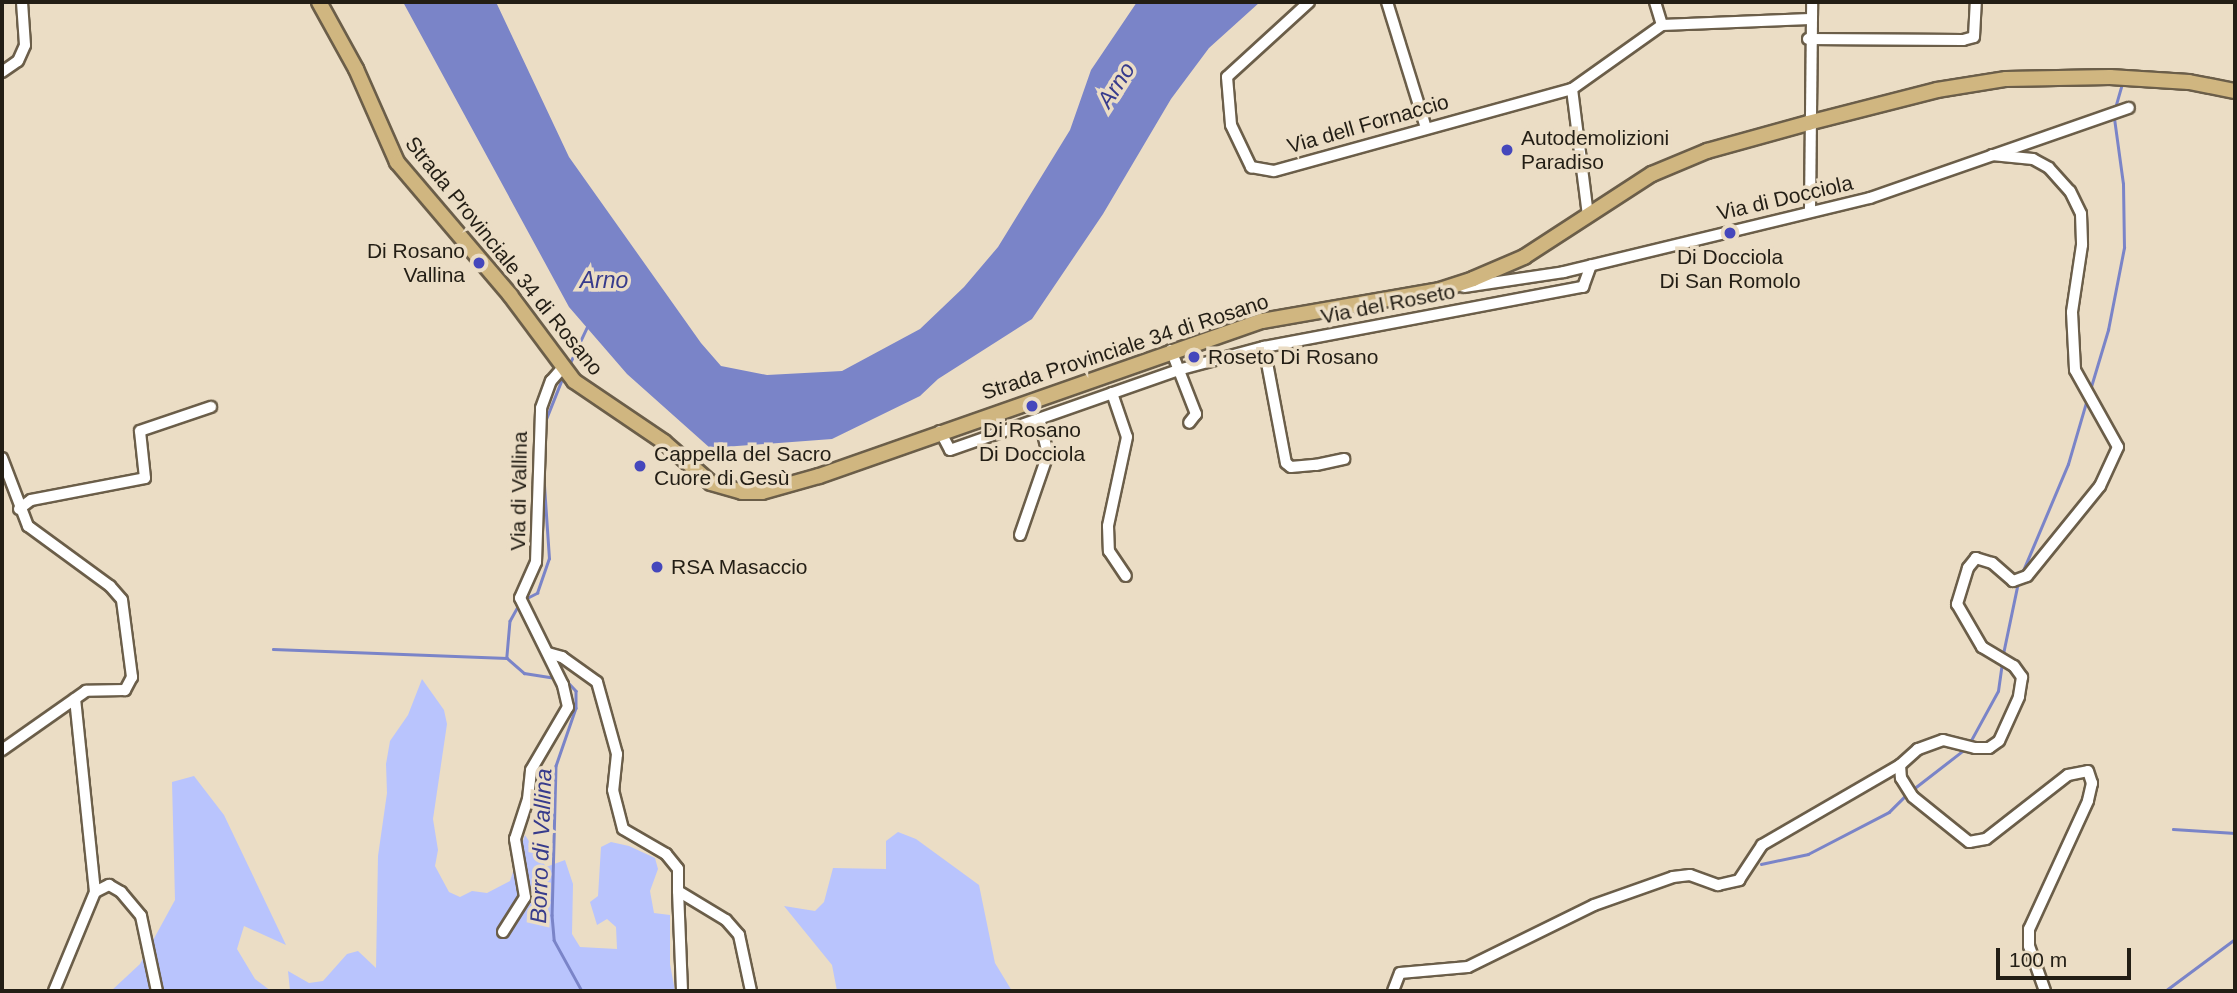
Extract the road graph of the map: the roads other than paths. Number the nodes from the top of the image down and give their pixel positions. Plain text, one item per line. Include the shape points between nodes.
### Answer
1 (22, 2) edge
2 (319, 2) edge
3 (1309, 2) edge
4 (1387, 2) edge
5 (1655, 2) edge
6 (1812, 2) edge
7 (1976, 2) edge
8 (1810, 19) junction
9 (1662, 25) junction
10 (1808, 39) junction
11 (2, 72) edge
12 (1572, 89) junction
13 (2235, 91) edge
14 (2129, 108) dead end
15 (1808, 123) junction
16 (1426, 128) junction
17 (1992, 155) junction
18 (1810, 211) junction
19 (1588, 215) junction
20 (1591, 265) junction
21 (1440, 290) junction
22 (1264, 347) junction
23 (1171, 350) junction
24 (565, 369) junction
25 (1178, 370) junction
26 (1112, 393) junction
27 (211, 407) dead end
28 (1038, 419) junction
29 (1189, 424) dead end
30 (940, 431) junction
31 (2, 458) edge
32 (1344, 459) dead end
33 (19, 509) junction
34 (1020, 535) dead end
35 (1126, 576) dead end
36 (548, 653) junction
37 (75, 699) junction
38 (2, 750) edge
39 (1900, 765) junction
40 (678, 891) junction
41 (95, 892) junction
42 (503, 932) dead end
43 (54, 991) edge
44 (157, 991) edge
45 (682, 991) edge
46 (751, 991) edge
47 (1394, 991) edge
48 (2045, 991) edge

1 - 11 street via 25,45 18,61
2 - 24 main road, Strada Provinciale 34 di Rosano via 352,60 397,162 481,259
3 - 16 street, Via dell Fornaccio via 1227,78 1231,125 1251,167 1275,172
4 - 16 street
5 - 9 street
6 - 8 street
7 - 10 street via 1974,37 1963,40
8 - 9 street
8 - 10 street
9 - 12 street
10 - 15 street
12 - 16 street, Via dell Fornaccio
12 - 19 street
13 - 15 main road, Strada Provinciale 34 di Rosano via 2189,82 2110,77 2006,79 1937,90
14 - 17 street, Via di Docciola
15 - 18 street
15 - 19 main road, Strada Provinciale 34 di Rosano via 1707,151 1652,174
17 - 18 street, Via di Docciola via 1870,198
17 - 39 street via 2033,159 2049,168 2070,191 2081,214 2082,245 2072,312 2075,370 2118,447 2100,486 2027,576 2013,581 1992,562 1976,558 1968,569 1958,604 1982,647 2014,666 2022,677 2019,697 1999,741 1989,748 1975,748 1943,740 1918,749
18 - 20 street, Via di Docciola
19 - 21 main road, Strada Provinciale 34 di Rosano via 1524,257
20 - 21 street, Via di Docciola
20 - 22 street, Via del Roseto via 1583,287
21 - 23 main road, Strada Provinciale 34 di Rosano via 1262,321
22 - 25 street, Via del Roseto
22 - 32 street via 1286,463 1316,466
23 - 25 street
23 - 30 main road, Strada Provinciale 34 di Rosano
24 - 30 main road, Strada Provinciale 34 di Rosano via 590,395 653,434 711,483 729,491 783,488
24 - 36 street, Via di Vallina via 551,381 541,408 536,562 522,602
25 - 26 street, Via del Roseto
25 - 29 street via 1196,414
26 - 28 street, Via del Roseto
26 - 35 street via 1126,437 1108,526 1109,551
27 - 33 street via 139,431 145,478 31,500
28 - 30 street, Via del Roseto via 950,450
28 - 34 street via 1048,454
31 - 33 street
33 - 37 street via 34,531 110,586 122,600 132,677 125,690 86,691
36 - 40 street via 562,657 597,682 617,754 613,789 623,829 666,854 678,869
36 - 42 street, Via di Vallina via 568,707 531,770 528,799 515,839 525,897
37 - 38 street
37 - 41 street
39 - 47 street via 1762,845 1739,880 1718,885 1689,875 1673,877 1594,905 1468,967 1400,973
39 - 48 street via 1913,797 1969,842 1986,839 2068,775 2088,771 2092,783 2088,800 2029,929 2029,946
40 - 45 street
40 - 46 street via 726,920 739,935
41 - 43 street
41 - 44 street via 109,885 121,891 141,916

